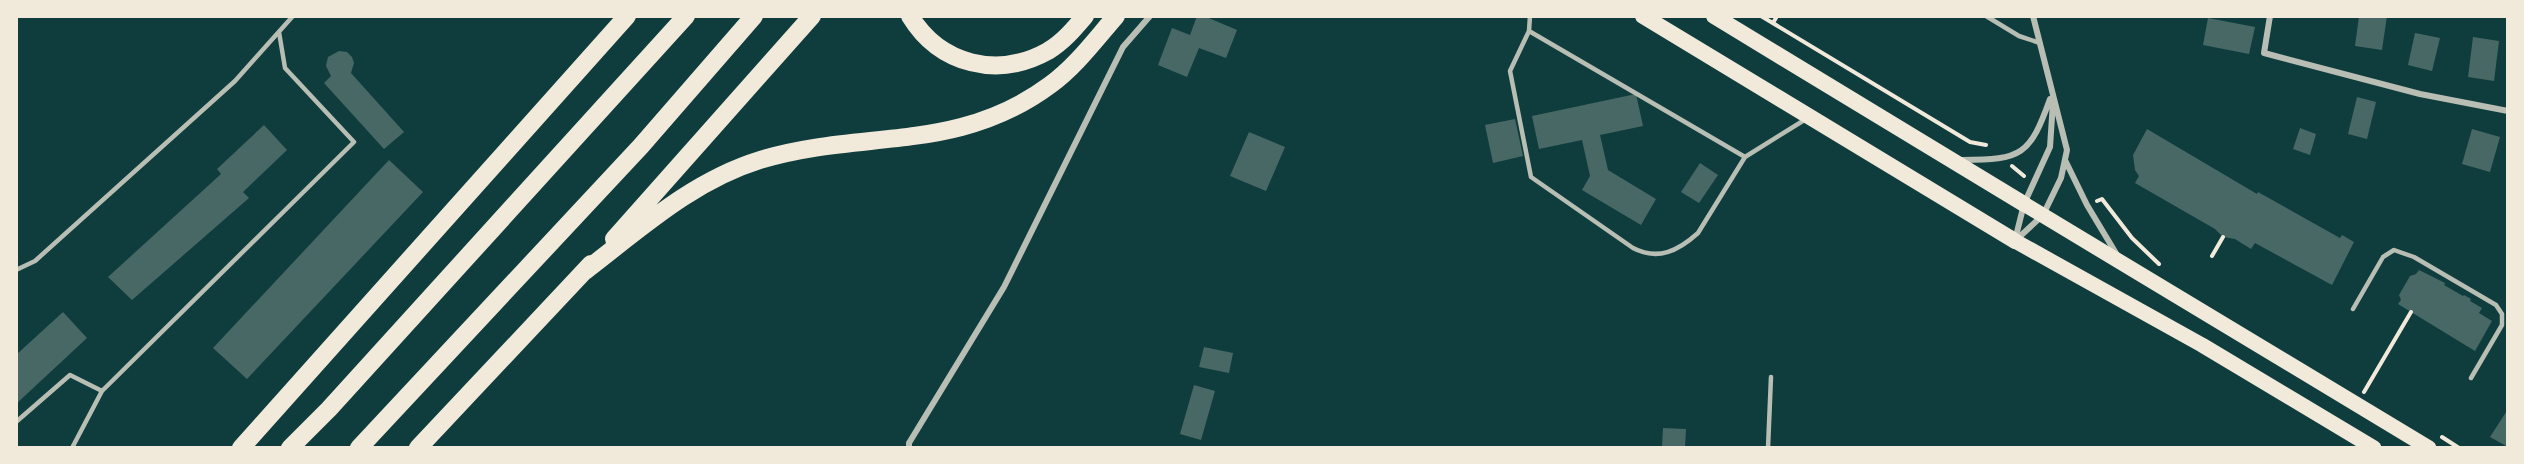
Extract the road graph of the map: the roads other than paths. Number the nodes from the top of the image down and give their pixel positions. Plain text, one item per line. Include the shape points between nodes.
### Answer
1 (293, 16) edge
2 (610, 16) edge
3 (627, 16) edge
4 (686, 16) edge
5 (754, 16) edge
6 (812, 16) edge
7 (910, 16) edge
8 (1085, 16) edge
9 (1116, 16) edge
10 (1150, 16) edge
11 (1530, 16) edge
12 (1643, 16) edge
13 (1714, 16) edge
14 (1986, 16) edge
15 (2033, 16) edge
16 (2270, 16) edge
17 (1529, 31) junction
18 (279, 32) junction
19 (2040, 43) junction
20 (571, 80) junction
21 (2053, 93) junction
22 (2508, 111) edge
23 (1808, 118) junction
24 (1745, 157) junction
25 (1950, 160) junction
26 (2066, 160) junction
27 (2024, 204) junction
28 (2043, 215) junction
29 (2015, 241) junction
30 (2120, 261) junction
31 (16, 270) edge
32 (585, 271) junction
33 (2353, 309) dead end
34 (1771, 377) dead end
35 (2470, 378) dead end
36 (102, 391) junction
37 (16, 422) edge
38 (72, 447) edge
39 (242, 447) edge
40 (290, 447) edge
41 (359, 447) edge
42 (418, 447) edge
43 (909, 447) edge
44 (1768, 447) edge
45 (2374, 447) edge
46 (2429, 447) edge

1 - 18 lane
2 - 20 highway
3 - 20 highway
4 - 40 highway via 329,410
5 - 41 highway via 641,146
6 - 32 highway
7 - 8 highway via 930,43 944,52 958,59 1006,65 1036,57 1062,41
9 - 32 highway via 1068,70 1013,108 945,132 811,149 759,160 673,202
10 - 43 street via 1123,47 1004,287
11 - 17 lane
12 - 23 highway
13 - 25 highway
14 - 19 lane via 2019,36
15 - 19 street
16 - 22 street via 2264,52 2420,94
17 - 24 lane
17 - 24 lane via 1510,70 1531,177 1633,248 1665,254 1687,243 1698,233
18 - 31 lane via 235,81 35,261
18 - 36 lane via 285,68 354,142
19 - 21 street
20 - 39 highway
21 - 25 street via 2035,138 2026,149 2006,158
21 - 26 street
21 - 27 street via 2050,147
23 - 24 lane
23 - 29 highway
25 - 27 highway
26 - 28 street
26 - 30 street via 2086,205
27 - 28 main road
27 - 29 street
28 - 29 street
28 - 30 main road
29 - 45 main road
30 - 46 main road
32 - 42 highway
33 - 35 lane via 2382,257 2394,250 2403,251 2486,299 2500,308 2504,320
34 - 44 lane
36 - 37 lane via 70,375
36 - 38 lane

